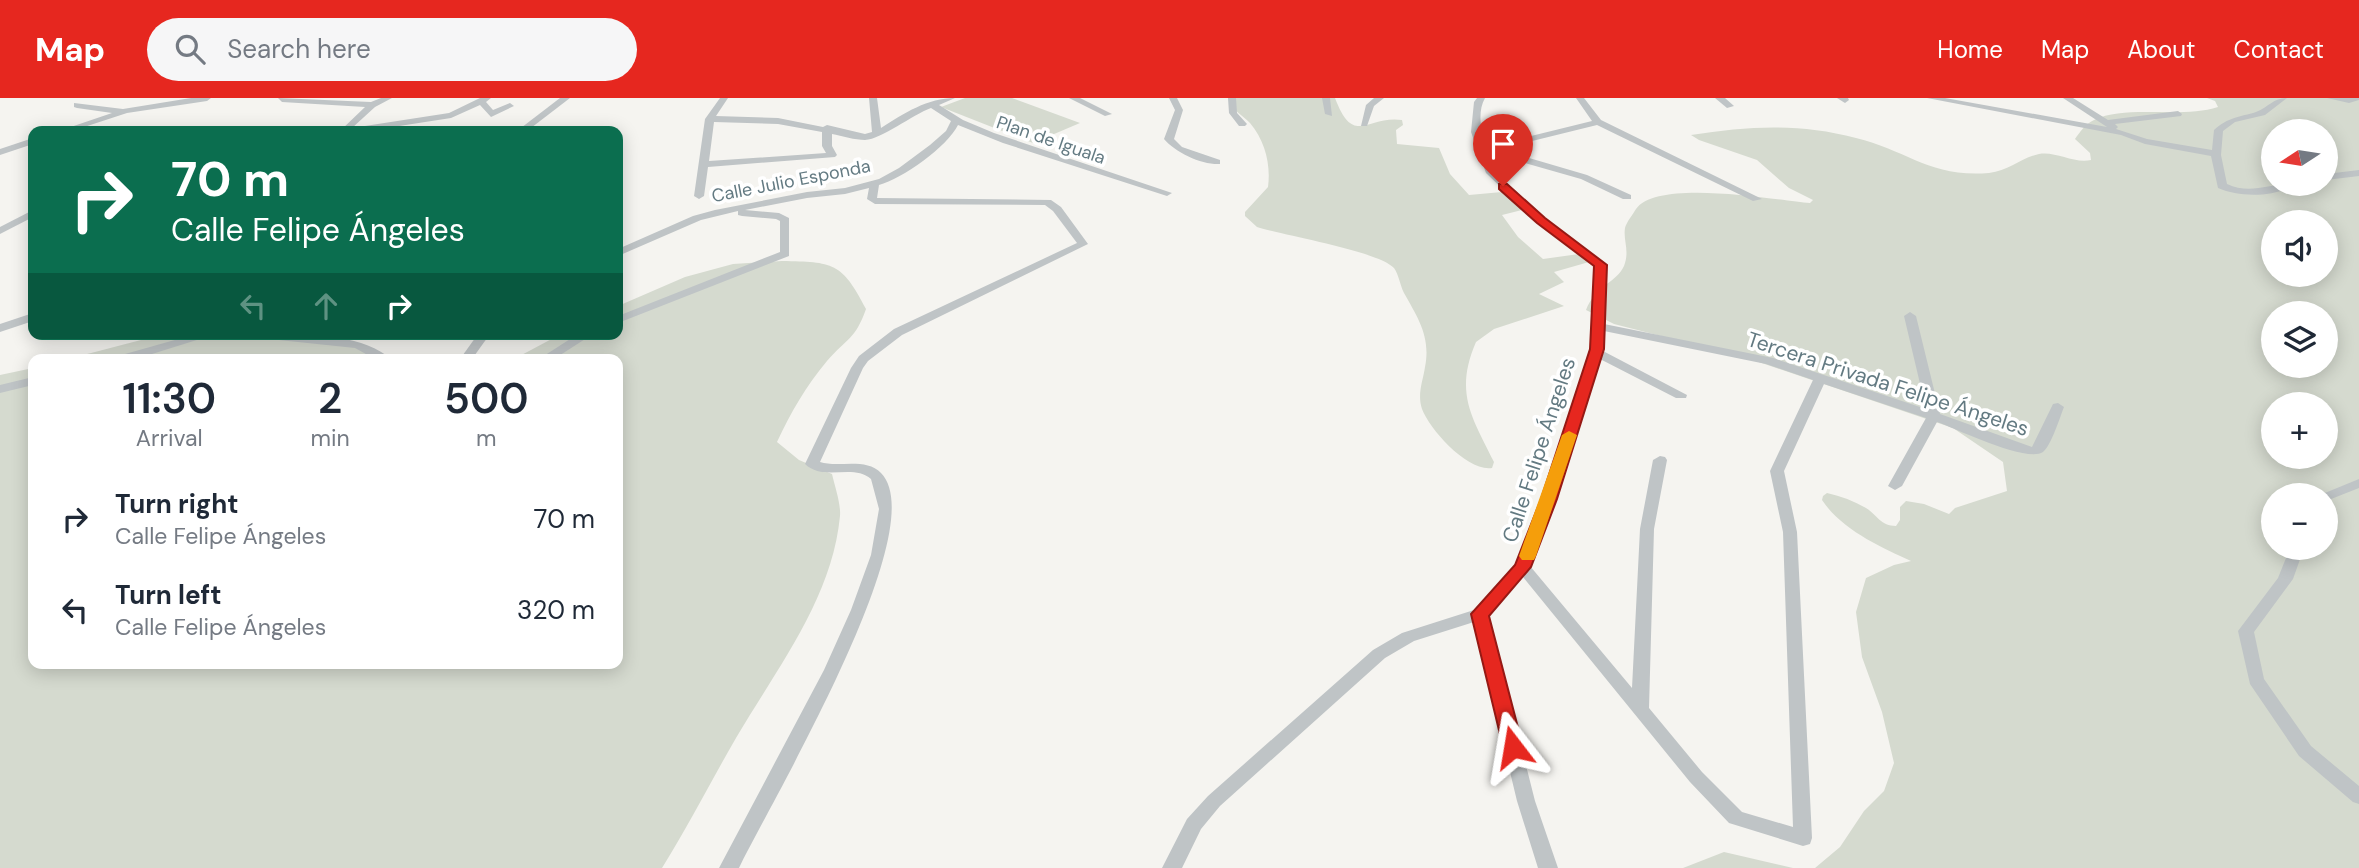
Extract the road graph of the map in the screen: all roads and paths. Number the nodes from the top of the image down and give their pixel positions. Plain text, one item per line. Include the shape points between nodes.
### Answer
1 (206, 98) edge
2 (388, 98) edge
3 (566, 98) edge
4 (724, 98) edge
5 (873, 98) edge
6 (951, 98) edge
7 (1073, 98) edge
8 (1172, 98) edge
9 (1232, 98) edge
10 (1326, 98) edge
11 (1380, 98) edge
12 (1481, 98) edge
13 (1580, 98) edge
14 (1719, 98) edge
15 (1932, 98) edge
16 (2067, 98) edge
17 (2283, 98) edge
18 (2331, 98) edge
19 (2357, 98) edge
20 (282, 99) edge
21 (326, 100) edge
22 (484, 100) edge
23 (931, 104) junction
24 (76, 105) dead end
25 (372, 105) junction
26 (510, 106) dead end
27 (1730, 106) dead end
28 (126, 111) junction
29 (1108, 114) dead end
30 (1329, 114) dead end
31 (2178, 114) dead end
32 (710, 119) junction
33 (955, 122) junction
34 (1598, 122) junction
35 (2105, 123) junction
36 (1242, 124) dead end
37 (1364, 124) dead end
38 (80, 126) edge
39 (349, 126) edge
40 (381, 126) edge
41 (528, 126) edge
42 (827, 128) junction
43 (2123, 133) junction
44 (877, 134) junction
45 (28, 143) edge
46 (1486, 149) junction
47 (0, 152) edge
48 (2217, 154) junction
49 (1217, 162) dead end
50 (704, 164) junction
51 (2359, 173) edge
52 (2338, 176) edge
53 (874, 184) junction
54 (2261, 191) edge
55 (1167, 193) dead end
56 (699, 196) dead end
57 (1628, 197) dead end
58 (1758, 199) dead end
59 (719, 212) junction
60 (28, 216) edge
61 (0, 231) edge
62 (623, 251) edge
63 (1910, 316) dead end
64 (623, 318) edge
65 (28, 319) edge
66 (1598, 326) junction
67 (0, 328) edge
68 (190, 340) edge
69 (313, 340) edge
70 (577, 340) edge
71 (1596, 352) junction
72 (140, 354) edge
73 (375, 354) edge
74 (553, 354) edge
75 (1820, 379) junction
76 (28, 382) edge
77 (0, 389) edge
78 (1681, 395) dead end
79 (2058, 407) dead end
80 (1934, 416) junction
81 (1660, 460) dead end
82 (2359, 483) edge
83 (1895, 486) dead end
84 (2338, 491) edge
85 (2292, 560) edge
86 (1523, 567) junction
87 (1480, 614) junction
88 (1640, 709) junction
89 (2359, 797) edge
90 (729, 868) edge
91 (1172, 868) edge
92 (1548, 868) edge

1 - 28 street
2 - 25 street
3 - 41 street
4 - 32 street
5 - 44 street
6 - 23 street
7 - 29 street
8 - 49 street via 1179,110 1169,139 1179,149
9 - 36 street via 1233,113
10 - 30 street
11 - 37 street via 1370,105
12 - 46 street, Calle Felipe Ángeles via 1476,132
13 - 34 street
14 - 27 street
15 - 43 street
16 - 35 street
17 - 48 street via 2256,116 2227,121 2219,130
18 - 19 street
20 - 21 street
21 - 25 street
22 - 26 street via 491,114
22 - 40 street via 451,114
23 - 33 street, Plan de Iguala
23 - 44 street
24 - 28 street
25 - 39 street
28 - 38 street
31 - 35 street
32 - 42 street
32 - 50 street
33 - 53 street, Calle Julio Esponda via 950,132 910,165
33 - 55 street, Plan de Iguala via 1083,169
34 - 46 street
34 - 58 street
35 - 43 street
42 - 44 street via 865,137
42 - 50 street via 832,155
43 - 48 street
45 - 47 street
46 - 57 street via 1584,177
46 - 66 street, Calle Felipe Ángeles via 1489,171 1503,186 1600,265
48 - 54 street via 2222,186 2247,194
50 - 56 street
51 - 52 street
53 - 59 street, Calle Julio Esponda
53 - 90 street via 875,201 1047,202 1083,244 898,332 857,368 812,464 876,474 887,511 887,531 848,642
59 - 62 street, Calle Julio Esponda
59 - 64 street via 779,216 785,220 785,254
60 - 61 street
63 - 80 street
65 - 67 street
66 - 71 street, Calle Felipe Ángeles
66 - 75 street, Tercera Privada Felipe Ángeles via 1769,361
68 - 72 street
69 - 73 street via 358,345
70 - 74 street
71 - 78 street
71 - 86 street, Calle Felipe Ángeles
75 - 80 street, Tercera Privada Felipe Ángeles
75 - 88 street via 1777,471 1790,532 1803,838 1736,818
76 - 77 street
79 - 80 street, Tercera Privada Felipe Ángeles via 2040,448 2034,451
80 - 83 street
81 - 88 street via 1647,529
82 - 84 street
85 - 89 street via 2285,579 2246,631 2256,680 2305,751
86 - 87 street, Calle Felipe Ángeles
86 - 88 street
87 - 91 street, Calle Felipe Ángeles via 1408,637 1379,654 1214,801 1194,824
87 - 92 street via 1526,801

